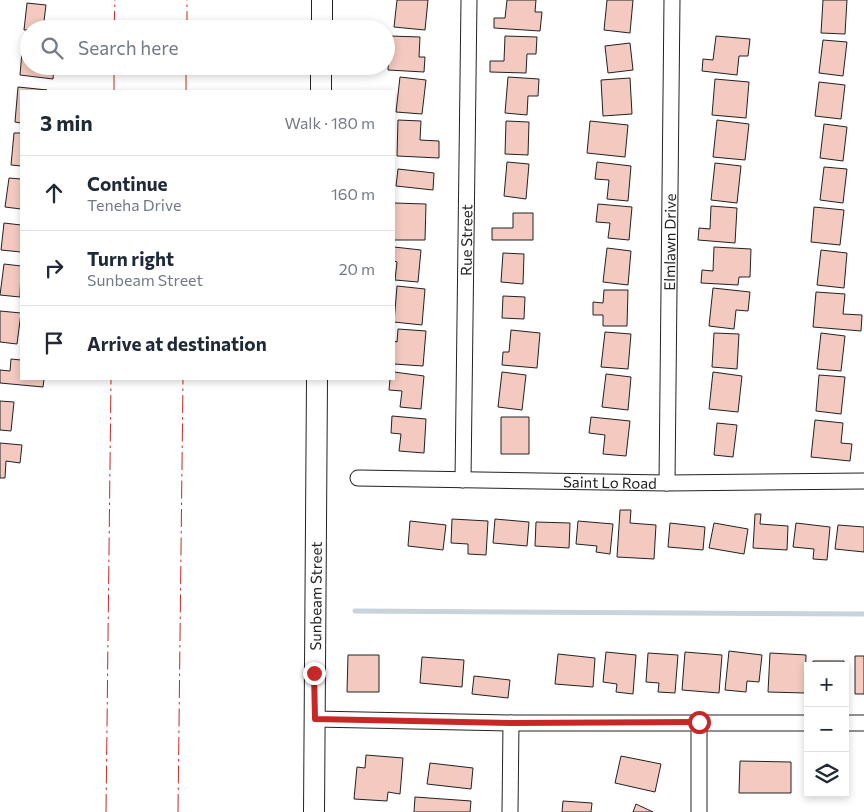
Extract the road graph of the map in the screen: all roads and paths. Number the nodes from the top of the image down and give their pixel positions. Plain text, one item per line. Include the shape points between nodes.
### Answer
1 (322, 0) edge
2 (469, 0) edge
3 (672, 0) edge
4 (322, 20) edge
5 (321, 75) edge
6 (321, 90) edge
7 (317, 380) edge
8 (358, 478) dead end
9 (462, 480) junction
10 (864, 481) edge
11 (667, 483) junction
12 (315, 719) junction
13 (699, 722) junction
14 (511, 723) junction
15 (804, 723) edge
16 (849, 723) edge
17 (864, 723) edge
18 (314, 812) edge
19 (510, 812) edge
20 (699, 812) edge

1 - 4 street
2 - 9 street, Rue Street
3 - 11 street, Elmlawn Drive
5 - 6 street
7 - 12 street, Sunbeam Street
8 - 9 street, Saint Lo Road
9 - 11 street, Saint Lo Road
10 - 11 street, Saint Lo Road
12 - 14 street
12 - 18 street, Sunbeam Street
13 - 14 street
13 - 15 street
13 - 20 street
14 - 19 street
16 - 17 street

